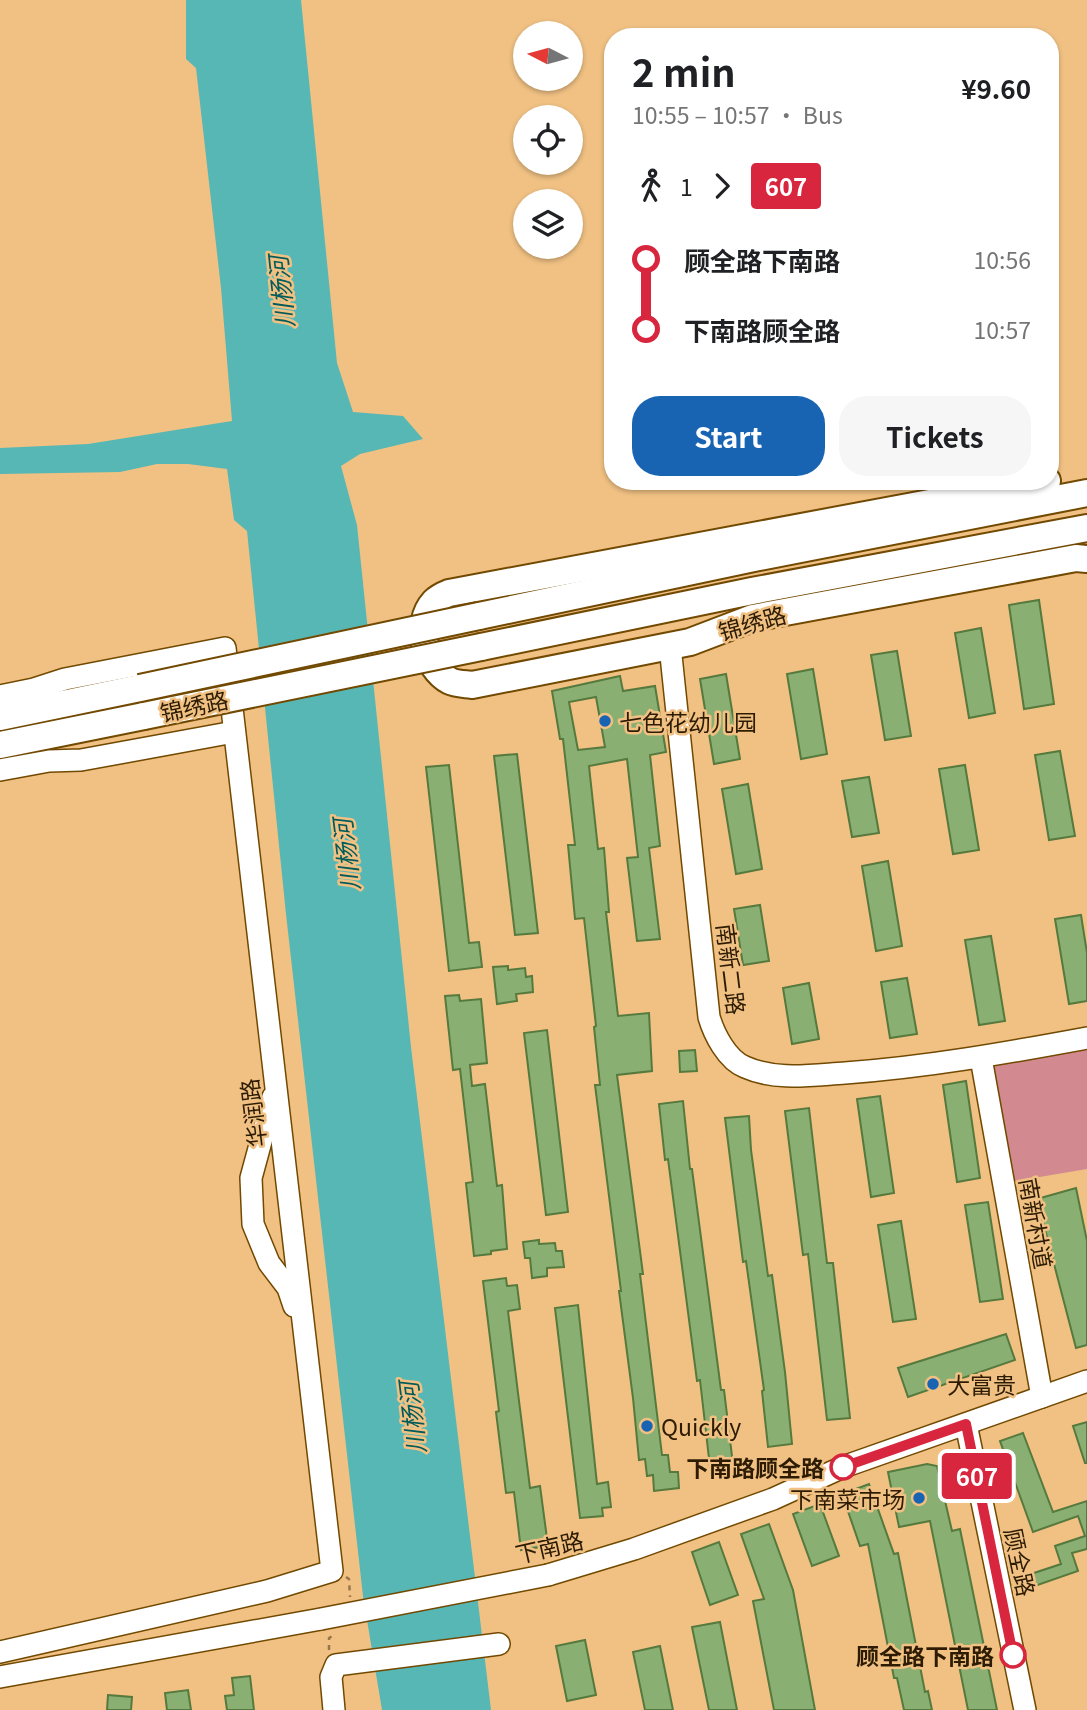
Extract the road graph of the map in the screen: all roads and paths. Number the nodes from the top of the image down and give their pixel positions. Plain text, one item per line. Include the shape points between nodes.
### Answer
1 (1059, 482) edge
2 (1087, 486) edge
3 (1001, 490) edge
4 (1087, 493) edge
5 (1087, 528) edge
6 (1087, 559) edge
7 (670, 646) junction
8 (0, 696) edge
9 (0, 717) edge
10 (234, 732) junction
11 (0, 745) edge
12 (0, 770) edge
13 (1087, 1038) edge
14 (981, 1058) junction
15 (275, 1081) junction
16 (305, 1343) junction
17 (1087, 1381) edge
18 (1042, 1397) junction
19 (966, 1424) junction
20 (499, 1644) dead end
21 (0, 1652) edge
22 (0, 1677) edge
23 (334, 1710) edge
24 (1025, 1710) edge

1 - 2 main road, 锦绣路
3 - 7 main road, 锦绣路 via 449,593 427,614 424,633 427,654 435,667 451,681 472,685
4 - 9 main road, 锦绣路, bridge via 763,556
5 - 11 main road, 锦绣路, bridge via 752,591
6 - 7 main road, 锦绣路 via 753,618
7 - 14 street, 南新二路 via 709,1017 716,1039 742,1066 772,1075 910,1068
8 - 10 street, 华润路 via 225,648
10 - 12 street
10 - 15 street, 华润路
13 - 14 street, 南新二路
14 - 18 street, 南新村道
15 - 16 street, 华润路
15 - 16 street via 251,1178 253,1224 269,1263 288,1288
16 - 21 street, 华润路 via 332,1571 267,1591
17 - 18 street, 下南路
18 - 19 street, 下南路
19 - 22 street, 下南路, bridge via 843,1468 773,1499 548,1575
19 - 24 street, 顾全路
20 - 23 street via 336,1664 331,1677

